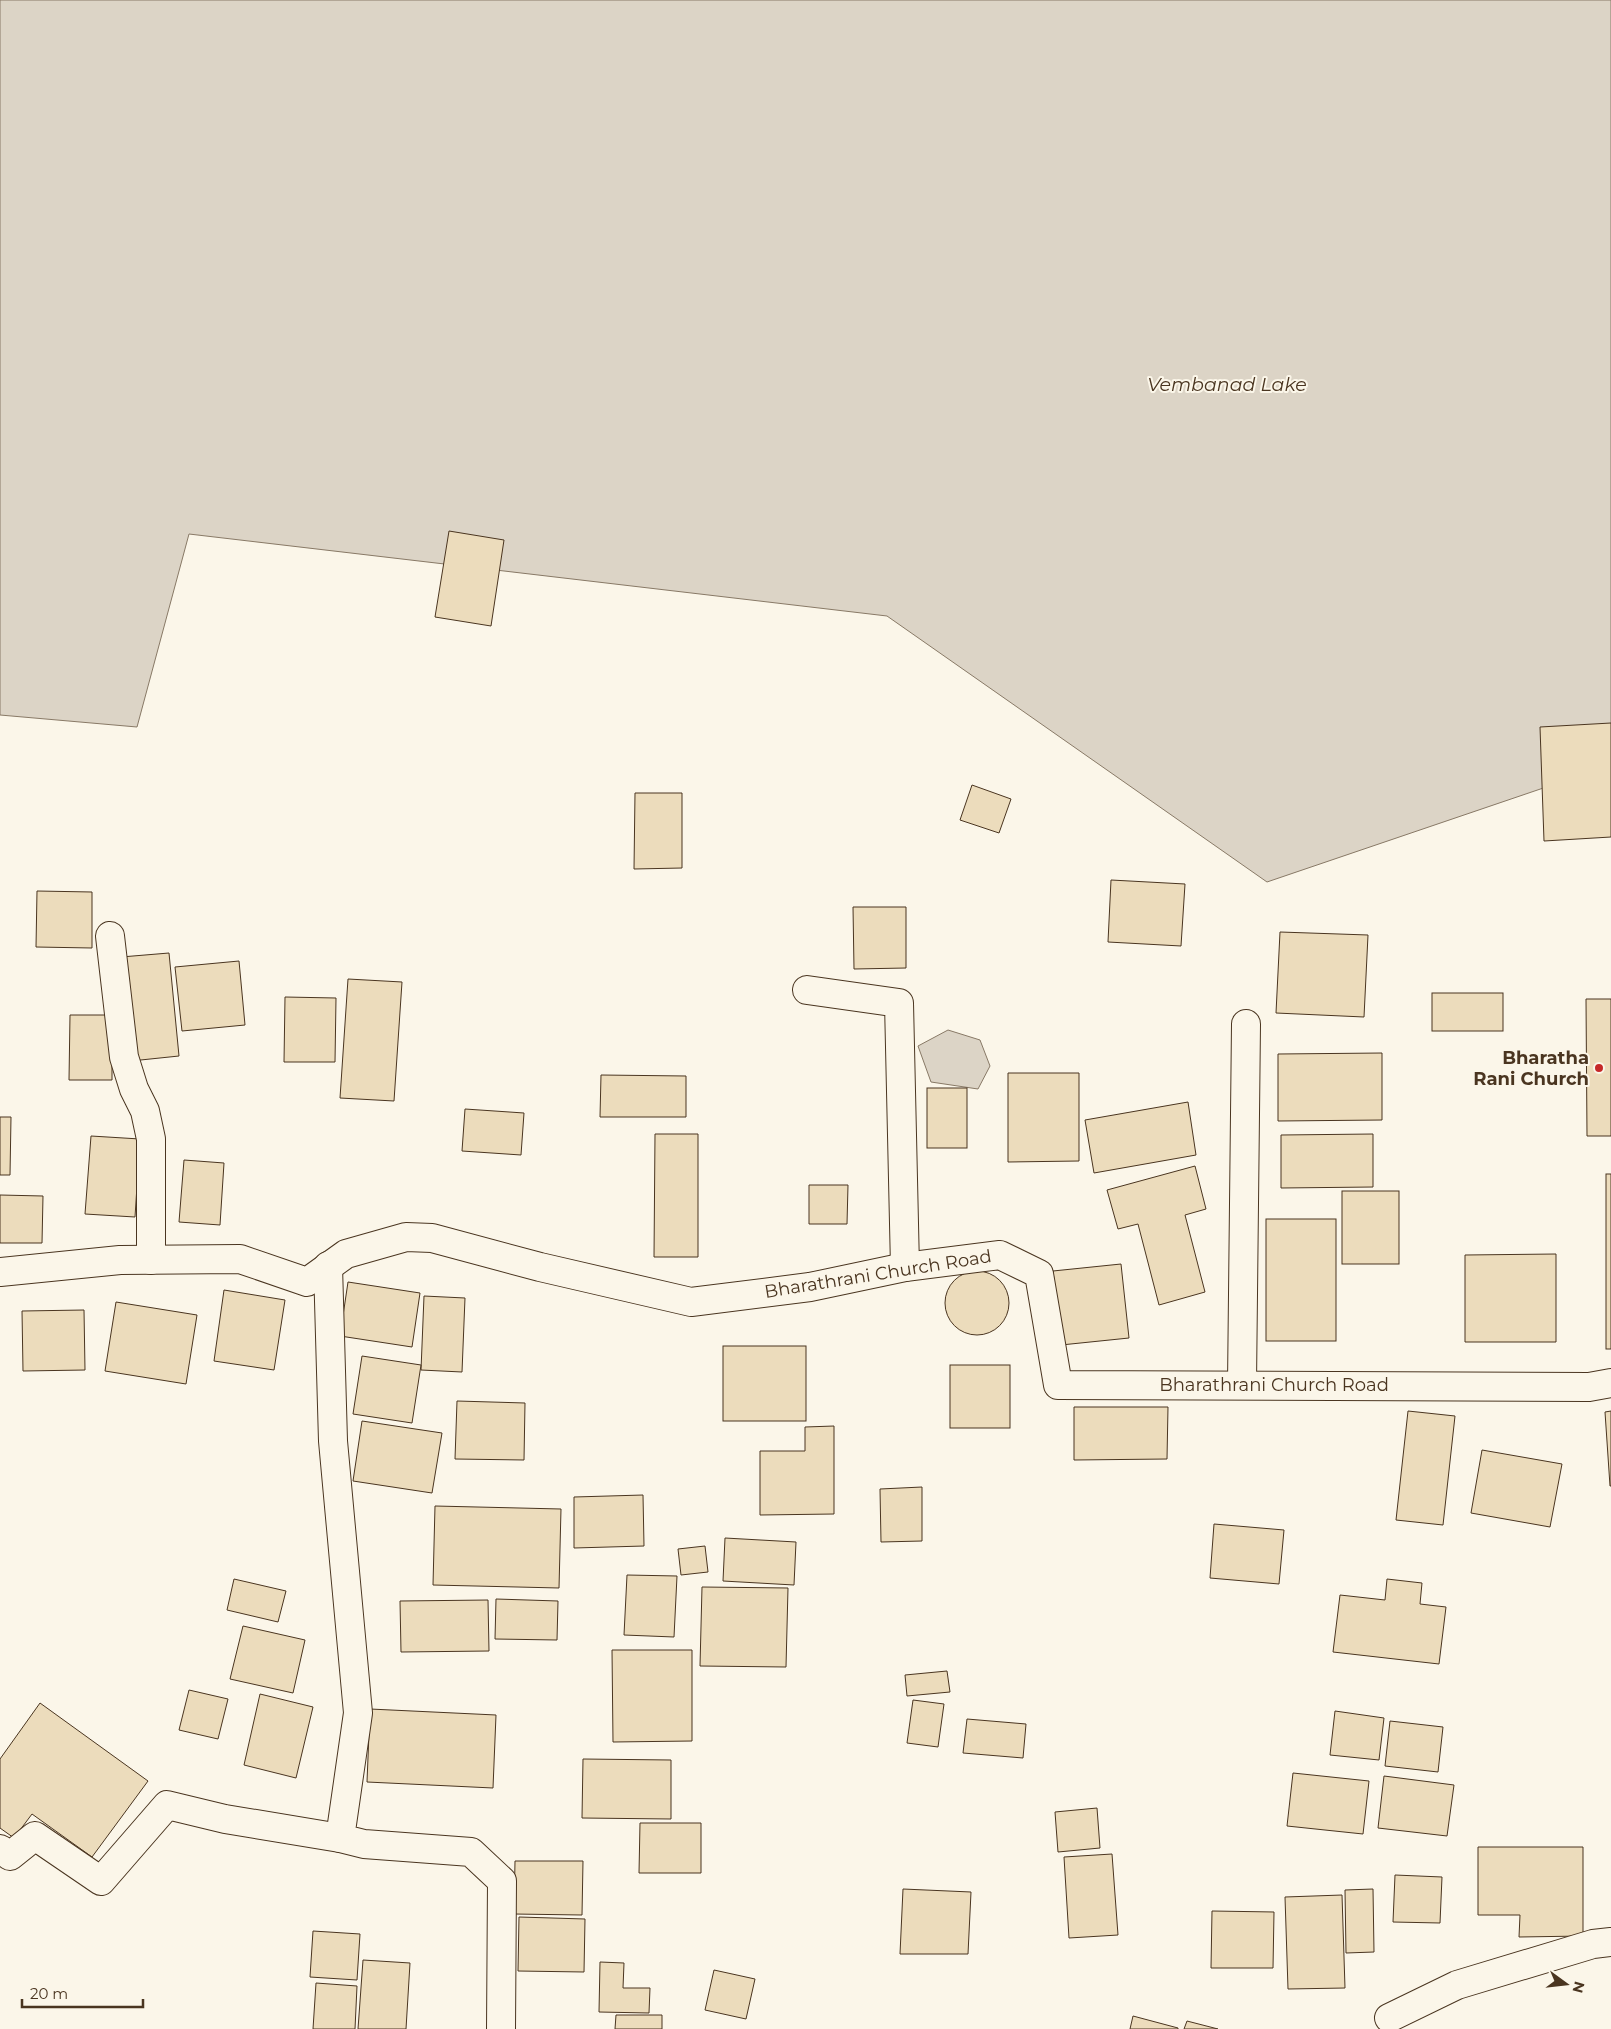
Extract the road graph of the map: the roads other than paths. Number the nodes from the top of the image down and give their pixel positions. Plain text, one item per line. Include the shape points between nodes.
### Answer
1 (110, 936) dead end
2 (807, 990) dead end
3 (1246, 1024) dead end
4 (151, 1260) junction
5 (905, 1267) junction
6 (0, 1272) edge
7 (318, 1274) junction
8 (1611, 1383) edge
9 (1242, 1384) junction
10 (340, 1838) junction
11 (0, 1849) edge
12 (1611, 1942) edge
13 (1389, 2018) dead end
14 (501, 2029) edge

1 - 4 street via 124,1057 145,1111 151,1139
2 - 5 street via 899,1003
3 - 9 street
4 - 6 street
4 - 7 street via 240,1259
5 - 7 street, Bharathrani Church Road via 810,1286 691,1302 432,1238 406,1236 346,1254
5 - 9 street, Bharathrani Church Road via 1000,1255 1039,1274 1058,1384
7 - 10 street via 358,1713
8 - 9 street, Bharathrani Church Road via 1589,1388
10 - 11 street via 225,1819 167,1805 101,1881 35,1836 10,1856
10 - 14 street via 364,1844 471,1852 502,1881
12 - 13 street via 1593,1944 1457,1985

